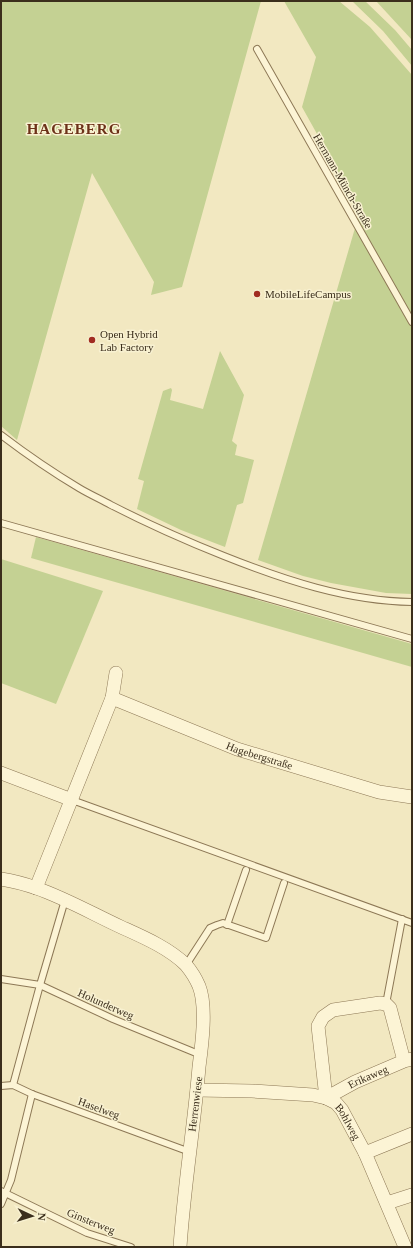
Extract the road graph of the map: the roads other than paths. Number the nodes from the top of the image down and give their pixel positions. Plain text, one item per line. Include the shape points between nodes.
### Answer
1 (257, 49) dead end
2 (412, 322) edge
3 (1, 435) edge
4 (1, 523) edge
5 (412, 602) edge
6 (412, 639) edge
7 (116, 673) dead end
8 (112, 698) junction
9 (1, 773) edge
10 (412, 798) edge
11 (72, 800) junction
12 (246, 870) dead end
13 (1, 878) edge
14 (284, 883) dead end
15 (36, 888) junction
16 (65, 900) junction
17 (402, 919) junction
18 (412, 923) edge
19 (227, 925) junction
20 (186, 965) junction
21 (1, 979) edge
22 (40, 985) junction
23 (386, 1004) junction
24 (201, 1055) junction
25 (408, 1060) edge
26 (13, 1085) junction
27 (1, 1086) edge
28 (197, 1090) junction
29 (32, 1094) junction
30 (326, 1098) junction
31 (412, 1134) edge
32 (190, 1152) junction
33 (365, 1153) junction
34 (3, 1192) edge
35 (412, 1194) edge
36 (387, 1203) junction
37 (1, 1204) edge
38 (130, 1247) edge
39 (180, 1247) edge
40 (405, 1247) edge

1 - 2 lane, Hermann-Münch-Straße
3 - 5 lane via 79,488 203,548 274,575 315,587 364,598
4 - 6 lane
7 - 8 street
8 - 10 street, Hagebergstraße via 237,749 372,790
8 - 11 street
9 - 11 street
11 - 15 street
11 - 17 lane
12 - 19 lane
13 - 15 street, Herrenwiese
14 - 19 lane via 266,938
15 - 16 street, Herrenwiese
16 - 20 street, Herrenwiese via 148,940
16 - 22 lane
17 - 18 lane
17 - 23 lane
19 - 20 lane via 210,928
20 - 24 street, Herrenwiese via 199,986 202,998
21 - 22 lane, Holunderweg
22 - 24 lane, Holunderweg via 113,1019
22 - 26 lane
23 - 25 street via 390,1008
23 - 30 street via 333,1010 323,1017 318,1026
24 - 28 street, Herrenwiese
25 - 30 street, Erikaweg via 355,1082
26 - 27 lane
26 - 29 lane, Haselweg
28 - 30 street, Bohlweg via 252,1091
28 - 32 street, Herrenwiese
29 - 32 lane, Haselweg
29 - 34 lane via 11,1180
30 - 33 street, Bohlweg via 342,1110
31 - 33 street
32 - 39 street, Herrenwiese
33 - 36 street, Bohlweg
34 - 37 lane
34 - 38 lane, Ginsterweg via 87,1232
35 - 36 street
36 - 40 street, Bohlweg

